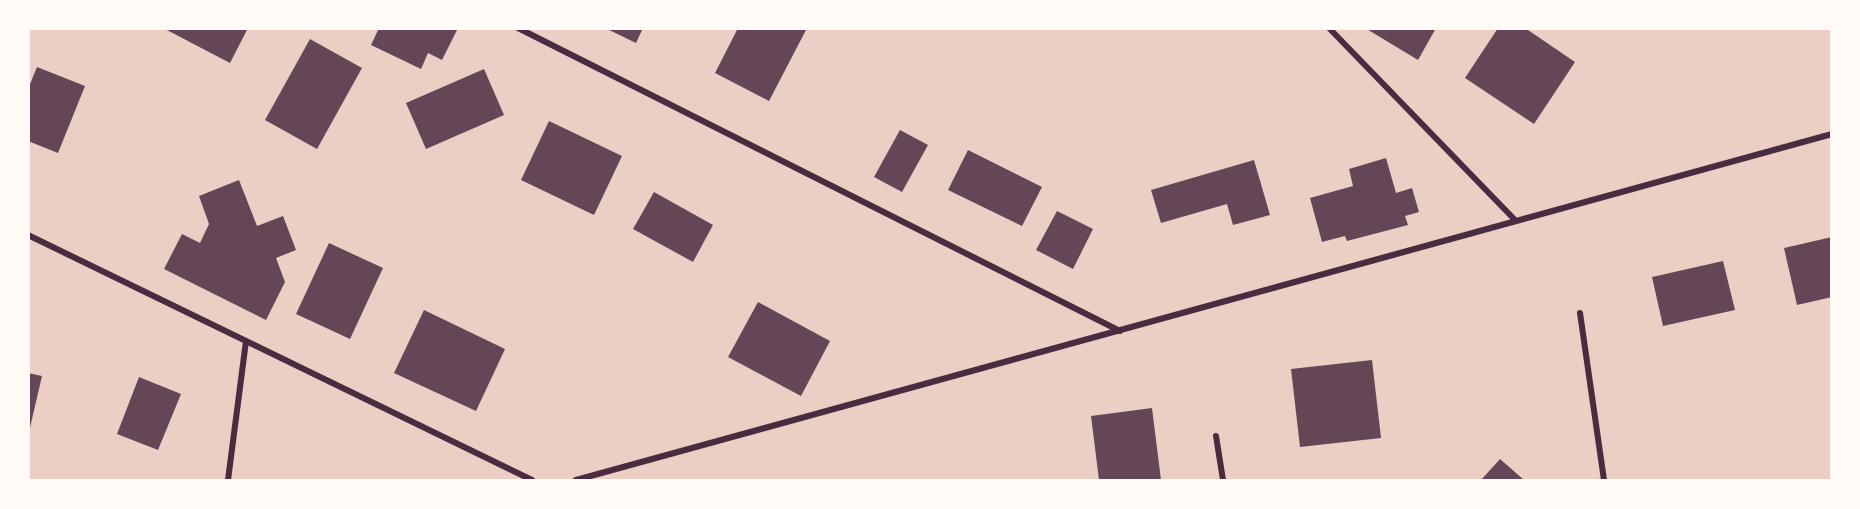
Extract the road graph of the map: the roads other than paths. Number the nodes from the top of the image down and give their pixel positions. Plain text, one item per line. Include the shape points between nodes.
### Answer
1 (518, 28) edge
2 (1329, 28) edge
3 (1832, 134) edge
4 (1516, 221) junction
5 (28, 235) edge
6 (1580, 313) dead end
7 (1120, 332) junction
8 (246, 341) junction
9 (1216, 436) dead end
10 (228, 480) edge
11 (532, 480) edge
12 (576, 480) edge
13 (1223, 480) edge
14 (1604, 480) edge

1 - 7 street
2 - 4 street
3 - 4 street
4 - 7 street
5 - 8 street
6 - 14 street
7 - 12 street
8 - 10 street
8 - 11 street
9 - 13 street

